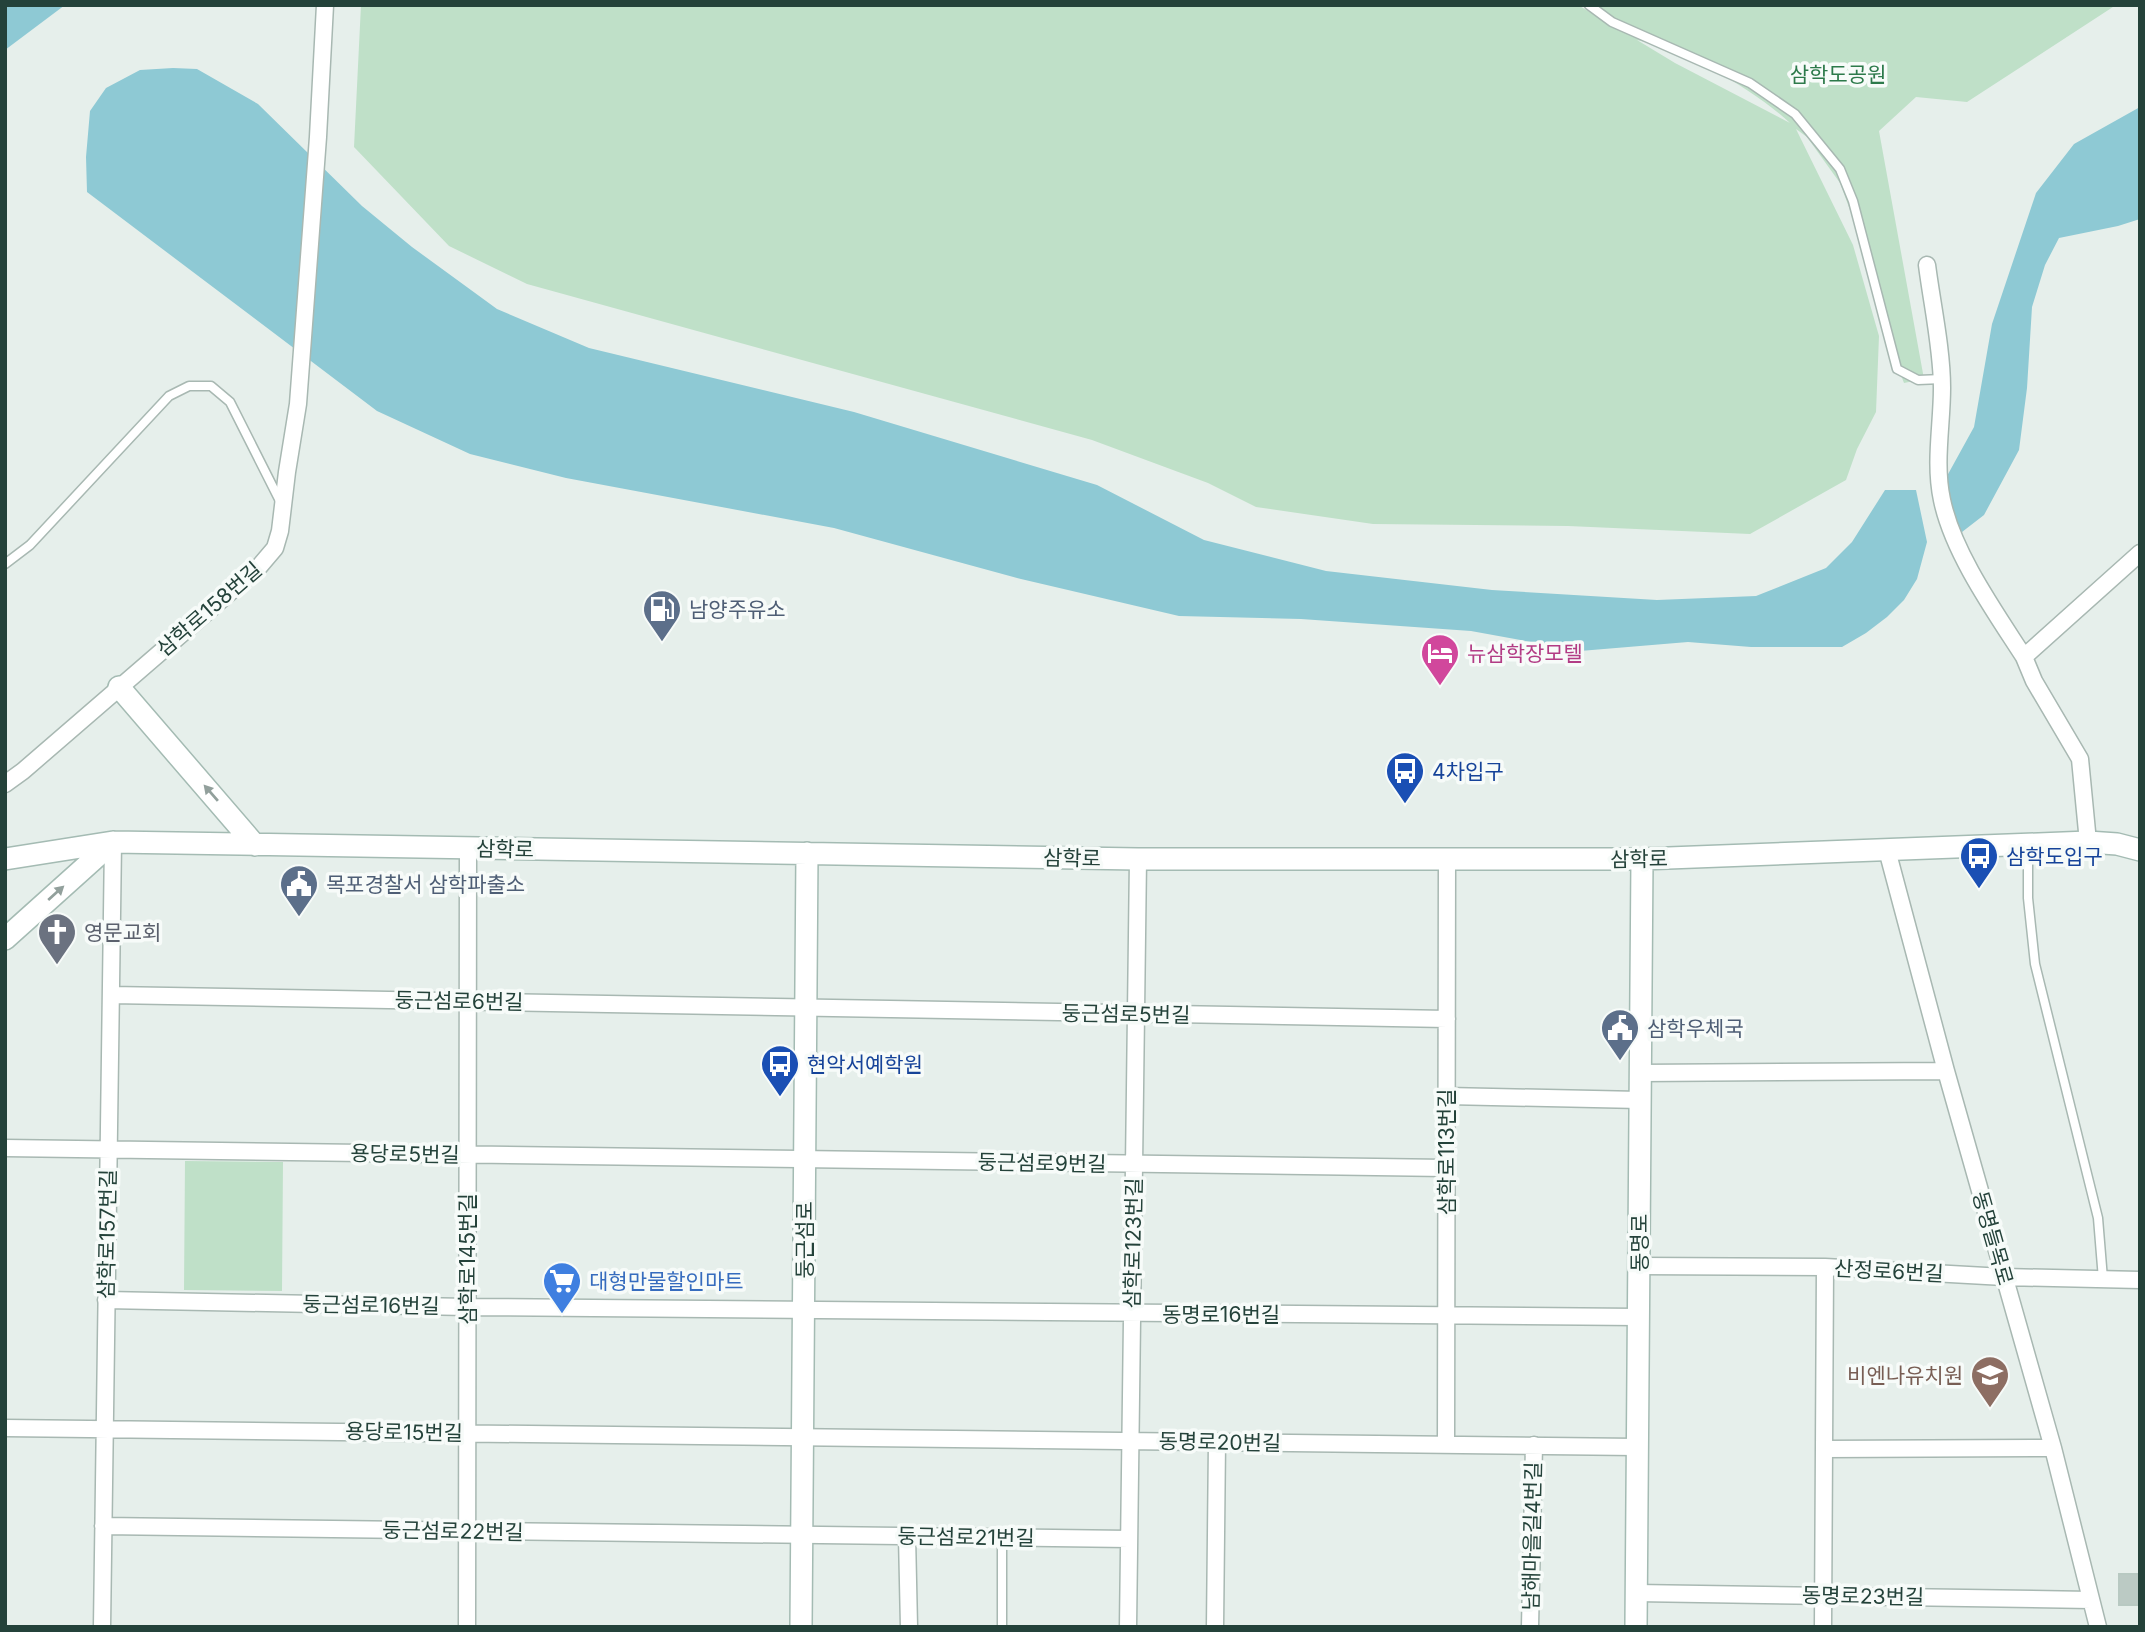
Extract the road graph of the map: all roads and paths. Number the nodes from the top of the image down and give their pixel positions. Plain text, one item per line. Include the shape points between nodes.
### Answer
1 (325, 5) edge
2 (1589, 5) edge
3 (1927, 265) dead end
4 (1942, 379) junction
5 (284, 509) junction
6 (2140, 553) edge
7 (5, 564) edge
8 (2024, 657) junction
9 (119, 687) junction
10 (5, 784) edge
11 (113, 842) junction
12 (2088, 842) junction
13 (255, 845) junction
14 (2028, 845) junction
15 (468, 849) junction
16 (1887, 850) junction
17 (2140, 850) edge
18 (807, 853) junction
19 (5, 859) edge
20 (1138, 859) junction
21 (1447, 859) junction
22 (1642, 859) junction
23 (5, 939) edge
24 (111, 995) junction
25 (468, 1001) junction
26 (806, 1008) junction
27 (1136, 1014) junction
28 (1447, 1019) junction
29 (1946, 1071) junction
30 (1640, 1073) junction
31 (1447, 1096) junction
32 (1640, 1100) junction
33 (5, 1148) edge
34 (109, 1150) junction
35 (467, 1154) junction
36 (805, 1159) junction
37 (1134, 1164) junction
38 (1446, 1168) junction
39 (1639, 1266) junction
40 (1825, 1267) junction
41 (2004, 1277) junction
42 (2103, 1279) junction
43 (2140, 1280) edge
44 (106, 1300) junction
45 (467, 1307) junction
46 (804, 1310) junction
47 (1132, 1313) junction
48 (1446, 1316) junction
49 (1638, 1317) junction
50 (5, 1427) edge
51 (104, 1429) junction
52 (467, 1433) junction
53 (803, 1437) junction
54 (1131, 1441) junction
55 (1217, 1441) junction
56 (1446, 1444) junction
57 (1534, 1445) junction
58 (1637, 1447) junction
59 (2053, 1448) junction
60 (1825, 1449) junction
61 (103, 1526) junction
62 (467, 1531) junction
63 (802, 1535) junction
64 (907, 1536) junction
65 (1002, 1537) junction
66 (1129, 1539) junction
67 (1636, 1593) junction
68 (1824, 1595) junction
69 (2091, 1600) junction
70 (102, 1627) edge
71 (467, 1627) edge
72 (801, 1627) edge
73 (909, 1627) edge
74 (1002, 1627) edge
75 (1128, 1627) edge
76 (1214, 1627) edge
77 (1530, 1627) edge
78 (1636, 1627) edge
79 (1823, 1627) edge
80 (2098, 1627) edge

1 - 5 street, 삼학로158번길 via 298,404
2 - 4 lane via 1612,22 1750,83 1795,114 1840,169 1853,201 1897,369 1918,380
3 - 4 street
4 - 8 street via 1939,447 1946,515 1971,573
5 - 7 lane via 230,402 211,386 189,386 169,396 30,545
5 - 9 street, 삼학로158번길 via 275,548 267,558
6 - 8 street
8 - 12 street via 2080,759
9 - 10 street, 삼학로158번길
13 -> 9 street
11 - 13 street, 삼학로
11 - 19 street, 삼학로
23 -> 11 street
11 - 24 street, 삼학로157번길
12 - 14 street, 삼학로
12 - 17 street, 삼학로
13 - 15 street, 삼학로
14 - 16 street, 삼학로
14 - 42 lane via 2035,964 2098,1218
15 - 18 street, 삼학로
15 - 25 street, 삼학로145번길
16 - 22 street, 삼학로
16 - 29 street, 동명들목로
18 - 20 street, 삼학로
18 - 26 street, 둥근섬로
20 - 21 street, 삼학로
20 - 27 street, 삼학로123번길
21 - 22 street, 삼학로
21 - 28 street, 삼학로113번길
22 - 30 street, 동명로
24 - 25 street, 둥근섬로6번길
24 - 34 street, 삼학로157번길
25 - 26 street, 둥근섬로6번길
25 - 35 street, 삼학로145번길
26 - 27 street, 둥근섬로5번길
26 - 36 street, 둥근섬로
27 - 28 street, 둥근섬로5번길
27 - 37 street, 삼학로123번길
28 - 31 street, 삼학로113번길
29 - 30 street
29 - 41 street, 동명들목로
30 - 32 street, 동명로
31 - 32 street
31 - 38 street, 삼학로113번길
32 - 39 street, 동명로
33 - 34 street, 용당로5번길
34 - 35 street, 용당로5번길
34 - 44 street, 삼학로157번길
35 - 36 street, 용당로5번길
35 - 45 street, 삼학로145번길
36 - 37 street, 둥근섬로9번길
36 - 46 street, 둥근섬로
37 - 38 street, 둥근섬로9번길
37 - 47 street, 삼학로123번길
38 - 48 street, 삼학로113번길
39 - 40 street, 산정로6번길
39 - 49 street, 동명로
40 - 41 street, 산정로6번길
40 - 60 street
41 - 42 street, 산정로6번길
41 - 59 street, 동명들목로
42 - 43 street, 산정로6번길
44 - 45 street, 둥근섬로16번길
44 - 51 street, 삼학로157번길
45 - 46 street, 둥근섬로16번길
45 - 52 street, 삼학로145번길
46 - 47 street, 동명로16번길
46 - 53 street, 둥근섬로
47 - 48 street, 동명로16번길
47 - 54 street, 삼학로123번길
48 - 49 street, 동명로16번길
48 - 56 street, 삼학로113번길
49 - 58 street, 동명로
50 - 51 street, 용당로15번길
51 - 52 street, 용당로15번길
51 - 61 street, 삼학로157번길
52 - 53 street, 용당로15번길
52 - 62 street, 삼학로145번길
53 - 54 street, 동명로20번길
53 - 63 street, 둥근섬로
54 - 55 street, 동명로20번길
54 - 66 street, 삼학로123번길
55 - 56 street, 동명로20번길
55 - 76 street
56 - 57 street, 동명로20번길
57 - 58 street, 동명로20번길
57 - 77 street, 남해마을길4번길
58 - 67 street, 동명로
59 - 60 street
59 - 69 street, 동명들목로
60 - 68 street
61 - 62 street, 둥근섬로22번길
61 - 70 street, 삼학로157번길
62 - 63 street, 둥근섬로22번길
62 - 71 street, 삼학로145번길
63 - 64 street, 둥근섬로21번길
63 - 72 street, 둥근섬로
64 - 65 street, 둥근섬로21번길
64 - 73 street
65 - 66 street, 둥근섬로21번길
65 - 74 lane
66 - 75 street, 삼학로123번길
67 - 68 street, 동명로23번길
67 - 78 street, 동명로
68 - 69 street, 동명로23번길
68 - 79 street
69 - 80 street, 동명들목로

